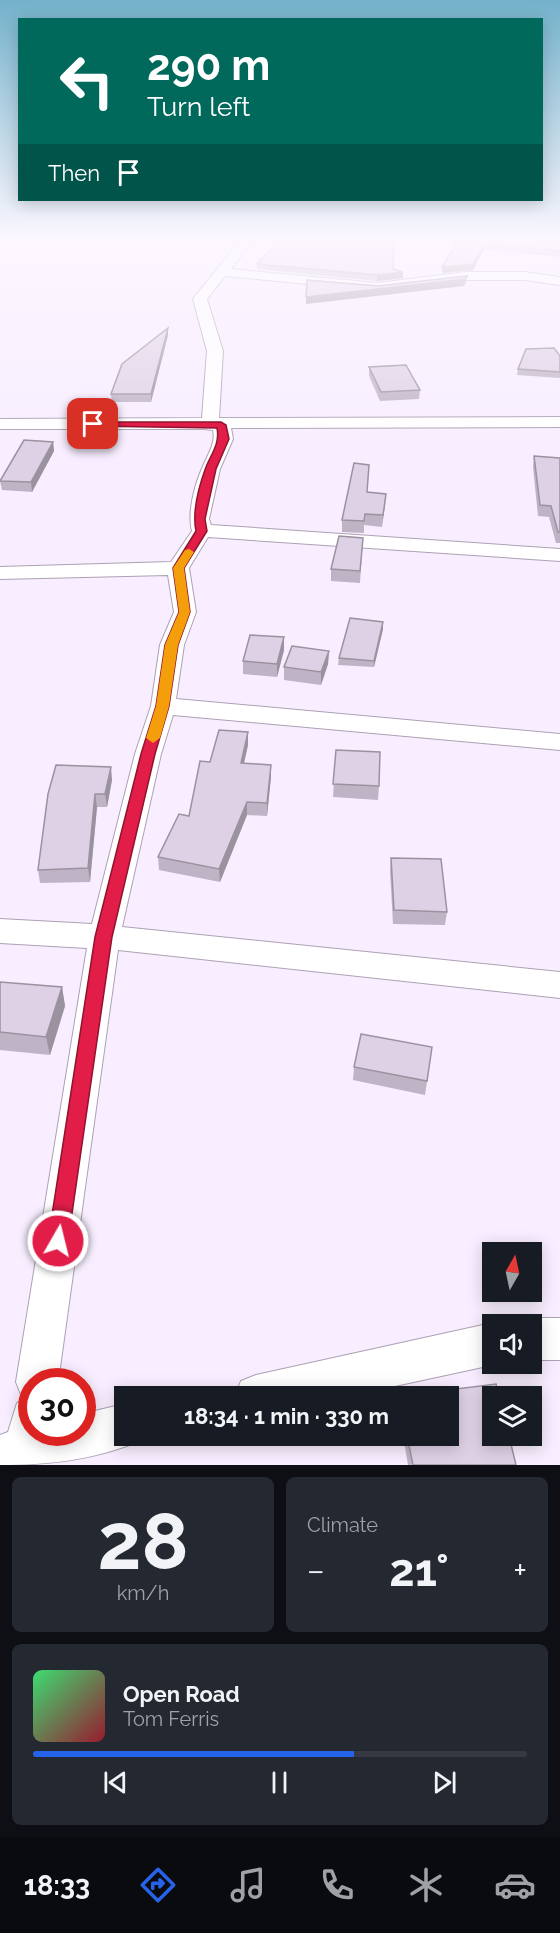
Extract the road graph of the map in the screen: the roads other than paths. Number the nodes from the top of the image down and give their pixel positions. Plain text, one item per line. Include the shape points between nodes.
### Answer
1 (202, 307) edge
2 (560, 422) edge
3 (0, 424) edge
4 (210, 425) junction
5 (202, 531) junction
6 (560, 555) edge
7 (178, 568) junction
8 (0, 573) edge
9 (163, 706) junction
10 (560, 742) edge
11 (0, 931) edge
12 (104, 937) junction
13 (560, 985) edge
14 (542, 1339) edge
15 (560, 1339) edge
16 (482, 1346) edge
17 (39, 1368) edge
18 (301, 1386) edge
19 (114, 1427) edge
20 (96, 1430) edge

1 - 4 street via 215,351
2 - 4 street
3 - 4 street
4 - 5 street via 221,425 224,439 211,469 199,519
5 - 6 street
5 - 7 street
7 - 8 street
7 - 9 street via 184,612 172,645
9 - 10 street
9 - 12 street
11 - 12 street
12 - 13 street
12 - 17 street
14 - 15 street
16 - 18 street
19 - 20 street

